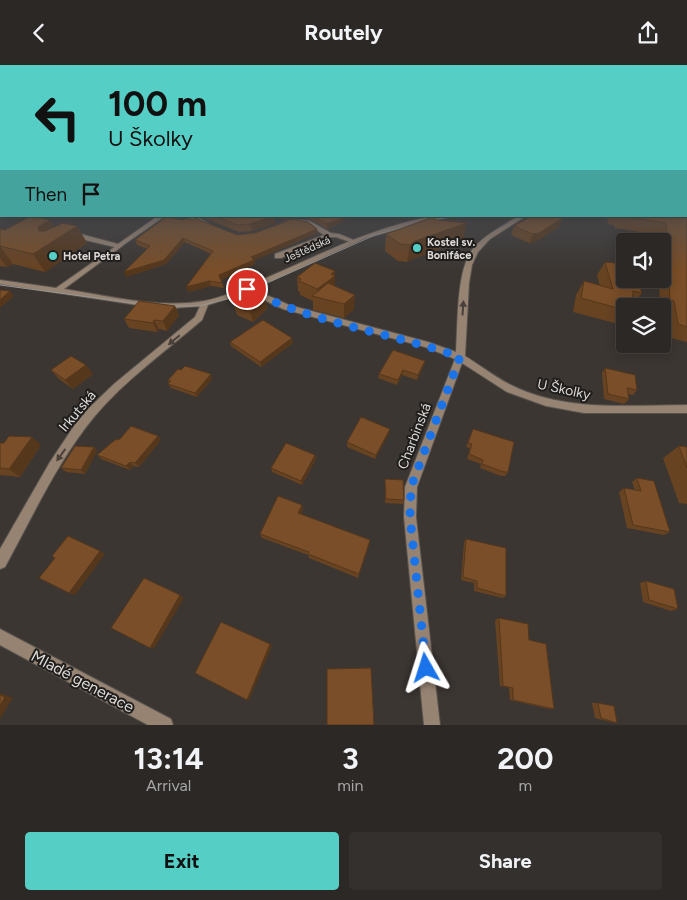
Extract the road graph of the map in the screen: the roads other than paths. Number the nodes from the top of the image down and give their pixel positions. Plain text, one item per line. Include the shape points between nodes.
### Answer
1 (161, 217) edge
2 (192, 217) edge
3 (441, 217) edge
4 (521, 217) edge
5 (276, 226) edge
6 (215, 228) edge
7 (330, 235) junction
8 (61, 241) edge
9 (353, 241) junction
10 (119, 246) junction
11 (278, 256) dead end
12 (0, 282) edge
13 (247, 289) junction
14 (58, 291) junction
15 (205, 303) junction
16 (460, 357) junction
17 (687, 409) edge
18 (0, 562) edge
19 (0, 637) edge
20 (165, 725) edge
21 (432, 725) edge

1 - 10 street
2 - 6 street
3 - 9 street, Ještědská
16 -> 4 street, Charbinská via 468,265 475,251 488,238
5 - 7 street via 292,220 305,221
7 - 9 street
7 - 11 street
8 - 10 street via 78,235
9 - 13 street, Ještědská
10 - 14 street
12 - 14 street, Ještědská
13 - 15 street, Ještědská
13 - 16 street, U Školky via 286,307 428,345
14 - 15 street, Ještědská via 163,305
15 -> 18 street, Irkutská via 199,318 92,413 55,463
16 - 17 street, U Školky via 510,389 546,402 584,409
16 - 21 street, Charbinská via 411,487 410,517
19 - 20 street, Mladé generace

